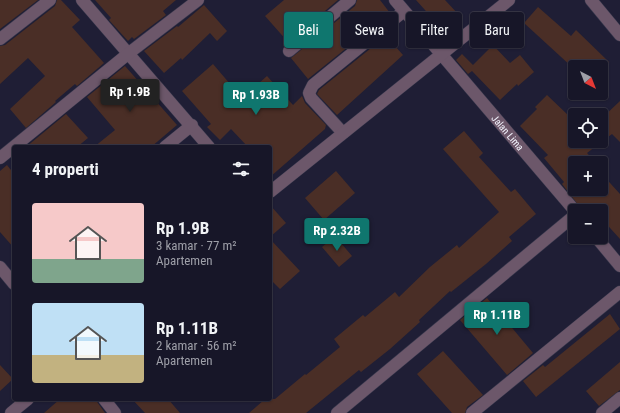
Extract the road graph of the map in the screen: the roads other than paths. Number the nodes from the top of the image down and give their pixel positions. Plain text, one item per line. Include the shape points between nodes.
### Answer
1 (50, 0) edge
2 (82, 0) edge
3 (198, 0) edge
4 (350, 0) edge
5 (395, 0) edge
6 (509, 0) edge
7 (591, 0) edge
8 (404, 11) junction
9 (620, 35) edge
10 (0, 39) edge
11 (289, 51) dead end
12 (129, 53) junction
13 (440, 54) junction
14 (192, 125) junction
15 (343, 133) junction
16 (16, 145) edge
17 (167, 145) edge
18 (207, 145) edge
19 (12, 148) edge
20 (0, 158) edge
21 (272, 190) edge
22 (569, 204) edge
23 (568, 221) edge
24 (602, 244) edge
25 (620, 266) edge
26 (620, 292) edge
27 (620, 398) edge
28 (26, 401) edge
29 (106, 401) edge
30 (11, 413) edge
31 (115, 413) edge
32 (337, 413) edge
33 (472, 413) edge
34 (602, 413) edge

1 - 10 street
2 - 12 street
3 - 12 street
4 - 11 street
5 - 8 street, Jalan Lima
6 - 13 street
7 - 9 street
8 - 13 street, Jalan Lima
8 - 15 street via 310,90 311,98
12 - 14 street
12 - 16 street
13 - 15 street
13 - 22 street, Jalan Lima
14 - 17 street
14 - 18 street
15 - 21 street
19 - 20 street
23 - 32 street
24 - 25 street
26 - 33 street
27 - 34 street
28 - 30 street
29 - 31 street

